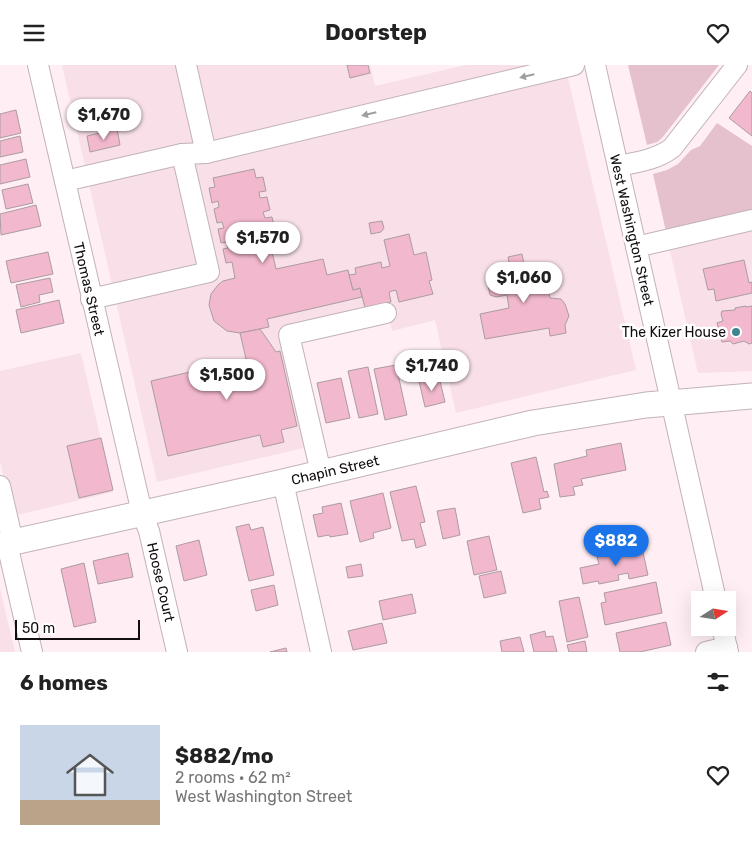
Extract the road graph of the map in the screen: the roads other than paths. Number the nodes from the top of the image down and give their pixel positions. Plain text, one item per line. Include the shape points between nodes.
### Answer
1 (38, 65) edge
2 (186, 65) edge
3 (574, 65) edge
4 (595, 65) edge
5 (737, 65) edge
6 (206, 153) junction
7 (182, 154) junction
8 (618, 166) junction
9 (65, 181) junction
10 (752, 220) edge
11 (636, 247) junction
12 (91, 299) junction
13 (386, 313) dead end
14 (752, 396) edge
15 (672, 401) junction
16 (321, 473) junction
17 (283, 482) junction
18 (0, 485) edge
19 (142, 513) junction
20 (7, 544) edge
21 (714, 591) edge
22 (724, 636) edge
23 (727, 650) edge
24 (32, 652) edge
25 (177, 652) edge
26 (321, 652) edge
27 (706, 652) edge

1 - 9 street, Thomas Street
2 - 6 street
3 -> 6 street
4 - 8 street, West Washington Street
5 - 8 street via 672,148 654,158
6 - 7 street
7 - 9 street
7 - 12 street via 209,272
8 - 11 street, West Washington Street
9 - 12 street, Thomas Street
10 - 11 street
11 - 15 street, West Washington Street
12 - 19 street, Thomas Street
13 - 16 street via 289,335
14 - 15 main road, Chapin Street
15 - 16 main road, Chapin Street via 533,423
15 - 21 street, West Washington Street
16 - 17 main road, Chapin Street
17 - 19 main road, Chapin Street
17 - 26 street
18 - 20 street
19 - 20 main road, Chapin Street
19 - 25 street, Hoose Court
20 - 24 street
22 - 23 street
23 - 27 street

